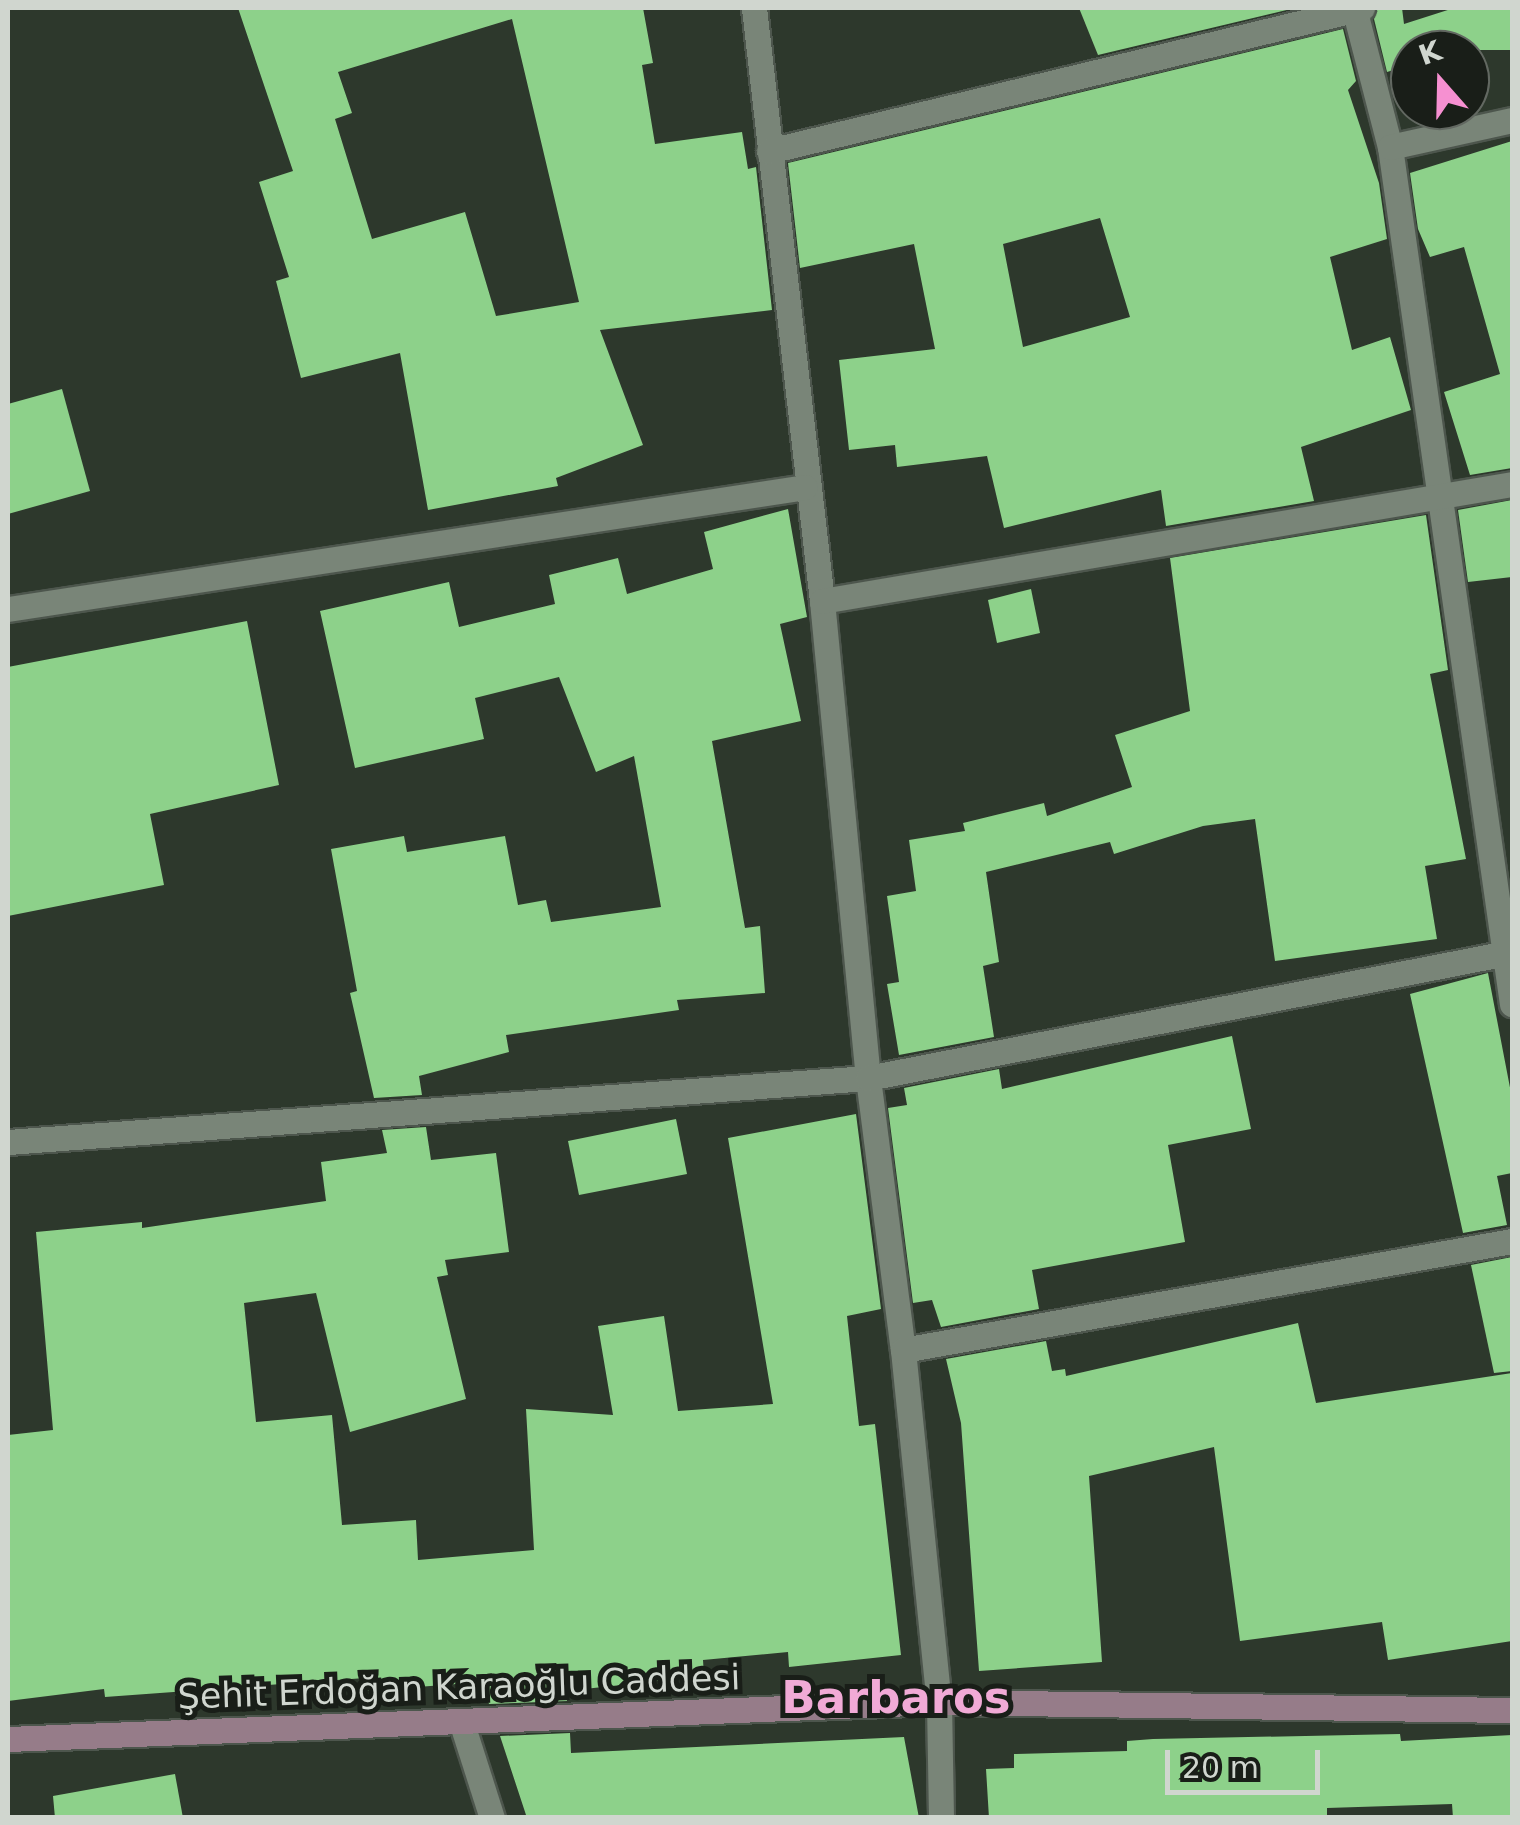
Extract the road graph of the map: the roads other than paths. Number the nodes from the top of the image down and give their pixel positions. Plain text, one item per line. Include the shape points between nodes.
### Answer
1 (754, 8) edge
2 (1357, 8) edge
3 (1512, 120) edge
4 (1390, 146) junction
5 (769, 151) junction
6 (1512, 484) edge
7 (804, 487) junction
8 (1440, 498) junction
9 (822, 601) junction
10 (8, 609) edge
11 (1507, 952) edge
12 (1512, 1004) edge
13 (868, 1078) junction
14 (8, 1142) edge
15 (1512, 1241) edge
16 (903, 1350) junction
17 (939, 1702) junction
18 (1512, 1710) edge
19 (462, 1724) junction
20 (8, 1738) edge
21 (492, 1818) edge
22 (942, 1818) edge

1 - 5 street
2 - 4 street
2 - 5 street
3 - 4 street
4 - 8 street
5 - 7 street
6 - 8 street
7 - 9 street
7 - 10 street
8 - 9 street
8 - 11 street
9 - 13 street
11 - 12 street
11 - 13 street
13 - 14 street
13 - 16 street
15 - 16 street
16 - 17 street
17 - 18 main road, Şehit Erdoğan Karaoğlu Caddesi
17 - 19 main road, Şehit Erdoğan Karaoğlu Caddesi
17 - 22 street
19 - 20 main road, Şehit Erdoğan Karaoğlu Caddesi
19 - 21 street

